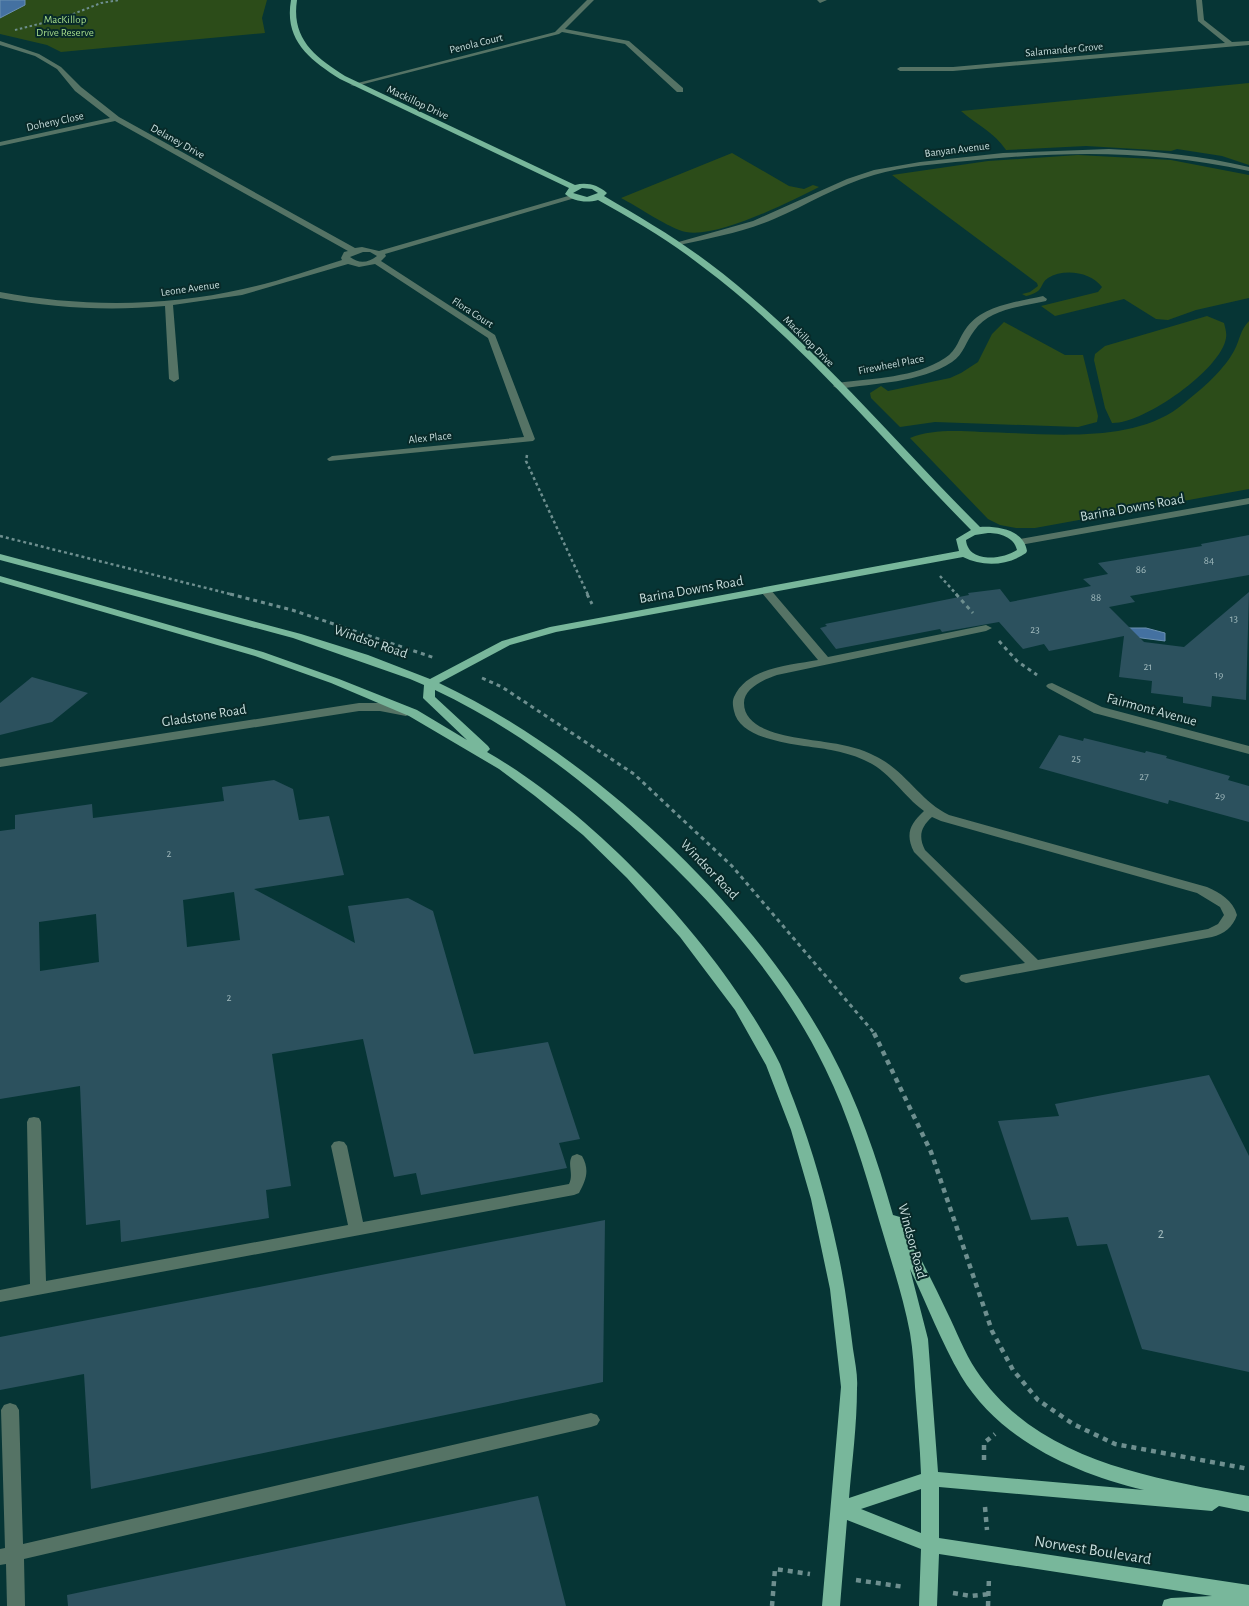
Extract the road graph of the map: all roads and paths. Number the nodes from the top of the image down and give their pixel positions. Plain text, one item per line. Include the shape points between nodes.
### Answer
1 (120, 0) edge
2 (294, 0) edge
3 (591, 0) edge
4 (1199, 0) edge
5 (562, 30) junction
6 (9, 31) dead end
7 (0, 43) edge
8 (1249, 43) edge
9 (1230, 44) junction
10 (900, 69) dead end
11 (354, 85) junction
12 (680, 90) dead end
13 (116, 119) junction
14 (0, 144) edge
15 (1249, 169) edge
16 (576, 188) junction
17 (572, 196) junction
18 (599, 197) junction
19 (679, 243) junction
20 (354, 251) junction
21 (378, 257) junction
22 (348, 261) junction
23 (0, 295) edge
24 (1042, 298) dead end
25 (169, 304) junction
26 (174, 379) dead end
27 (838, 386) junction
28 (530, 439) junction
29 (332, 459) dead end
30 (1249, 501) edge
31 (978, 531) junction
32 (0, 536) edge
33 (1020, 542) junction
34 (966, 553) junction
35 (0, 557) edge
36 (0, 579) edge
37 (766, 591) junction
38 (600, 621) junction
39 (986, 628) dead end
40 (421, 654) dead end
41 (824, 661) junction
42 (430, 683) junction
43 (1052, 686) dead end
44 (413, 714) junction
45 (1249, 750) edge
46 (0, 763) edge
47 (503, 766) junction
48 (930, 812) junction
49 (1034, 964) junction
50 (966, 978) dead end
51 (34, 1122) dead end
52 (339, 1146) dead end
53 (577, 1160) dead end
54 (880, 1194) junction
55 (357, 1229) junction
56 (38, 1288) junction
57 (0, 1296) edge
58 (1038, 1400) dead end
59 (10, 1410) dead end
60 (591, 1420) dead end
61 (984, 1443) dead end
62 (1249, 1469) edge
63 (929, 1479) junction
64 (984, 1482) junction
65 (1249, 1505) edge
66 (840, 1509) junction
67 (932, 1545) junction
68 (988, 1553) junction
69 (7, 1555) edge
70 (834, 1577) junction
71 (990, 1594) junction
72 (1249, 1594) edge
73 (928, 1598) edge
74 (1249, 1602) edge
75 (16, 1606) edge
76 (772, 1606) edge
77 (831, 1606) edge
78 (988, 1606) edge
79 (1171, 1606) edge

1 - 6 path
2 - 11 main road, Mackillop Drive via 291,22 301,43 322,65
3 - 5 street
4 - 9 street via 1201,21
5 - 11 street, Penola Court
5 - 12 street via 627,42
7 - 13 street, Delaney Drive via 38,55 60,68 78,89
8 - 9 street, Salamander Grove
9 - 10 street, Salamander Grove via 953,69
11 - 16 main road, Mackillop Drive
13 - 14 street, Doheny Close
13 - 20 street, Delaney Drive
15 - 19 street, Banyan Avenue via 1176,155 1099,150 1029,152 937,162 874,172 754,224
16 - 17 main road via 569,193
16 - 18 main road via 600,189 603,193
17 - 18 main road via 584,199
17 - 21 street
18 - 19 main road, Mackillop Drive via 639,217
19 - 27 main road, Mackillop Drive via 746,296 805,350
20 - 21 street via 367,250
20 - 22 street via 347,254 345,258
21 - 22 street, Leone Avenue via 357,264
21 - 28 street, Flora Court via 492,337
22 - 25 street, Leone Avenue via 242,292
23 - 25 street, Leone Avenue via 21,300 93,304
24 - 27 street, Firewheel Place via 1005,307 979,320 951,360 940,365 924,371
25 - 26 street
27 - 31 main road, Mackillop Drive
28 - 29 street, Alex Place
28 - 38 path via 526,461
30 - 33 street, Barina Downs Road
31 - 33 main road via 1001,532
31 - 34 main road via 961,539
32 - 40 path via 292,610
33 - 34 main road via 1022,551 1006,560 987,560
34 - 37 main road, Barina Downs Road
35 - 42 main road, Windsor Road via 262,626 350,652
36 - 44 main road via 259,654 336,681
37 - 38 main road, Barina Downs Road
37 - 41 street
38 - 42 main road, Barina Downs Road via 546,631 506,643
39 - 41 street
41 - 48 street via 758,678 745,688 738,701 739,713 747,724 761,733 840,747 878,762 902,779
42 - 47 main road via 429,698
42 - 54 main road, Windsor Road via 482,709 571,768 681,864 730,916 778,979 822,1049 860,1131
43 - 45 street, Fairmont Avenue via 1098,710
44 - 46 street, Gladstone Road via 397,709 359,707
44 - 47 main road
47 - 66 main road via 587,832 632,875 685,934 741,1008 773,1065 820,1199 838,1289 849,1387
48 - 49 street via 914,833 914,842 920,852
48 - 49 street via 1202,890 1225,903 1230,911 1230,920 1224,928 1212,934
49 - 50 street
51 - 56 street
52 - 55 street
53 - 55 street via 580,1177 574,1189
54 - 63 main road, Windsor Road via 918,1331
54 - 65 main road via 970,1376 987,1400 1011,1422 1046,1446 1106,1472
55 - 56 street
56 - 57 street
58 - 62 path via 1073,1424 1115,1444
59 - 69 street
60 - 69 street
61 - 64 path
63 - 64 main road
63 - 66 main road
63 - 67 main road, Windsor Road
64 - 65 main road
64 - 68 path
66 - 67 main road, Norwest Boulevard
66 - 70 main road
67 - 68 main road, Norwest Boulevard
67 - 73 main road, Windsor Road
68 - 71 path
68 - 72 main road, Norwest Boulevard
69 - 75 street
70 - 73 path
70 - 76 path via 775,1570
70 - 77 main road
71 - 73 path
71 - 78 path
74 - 79 main road

